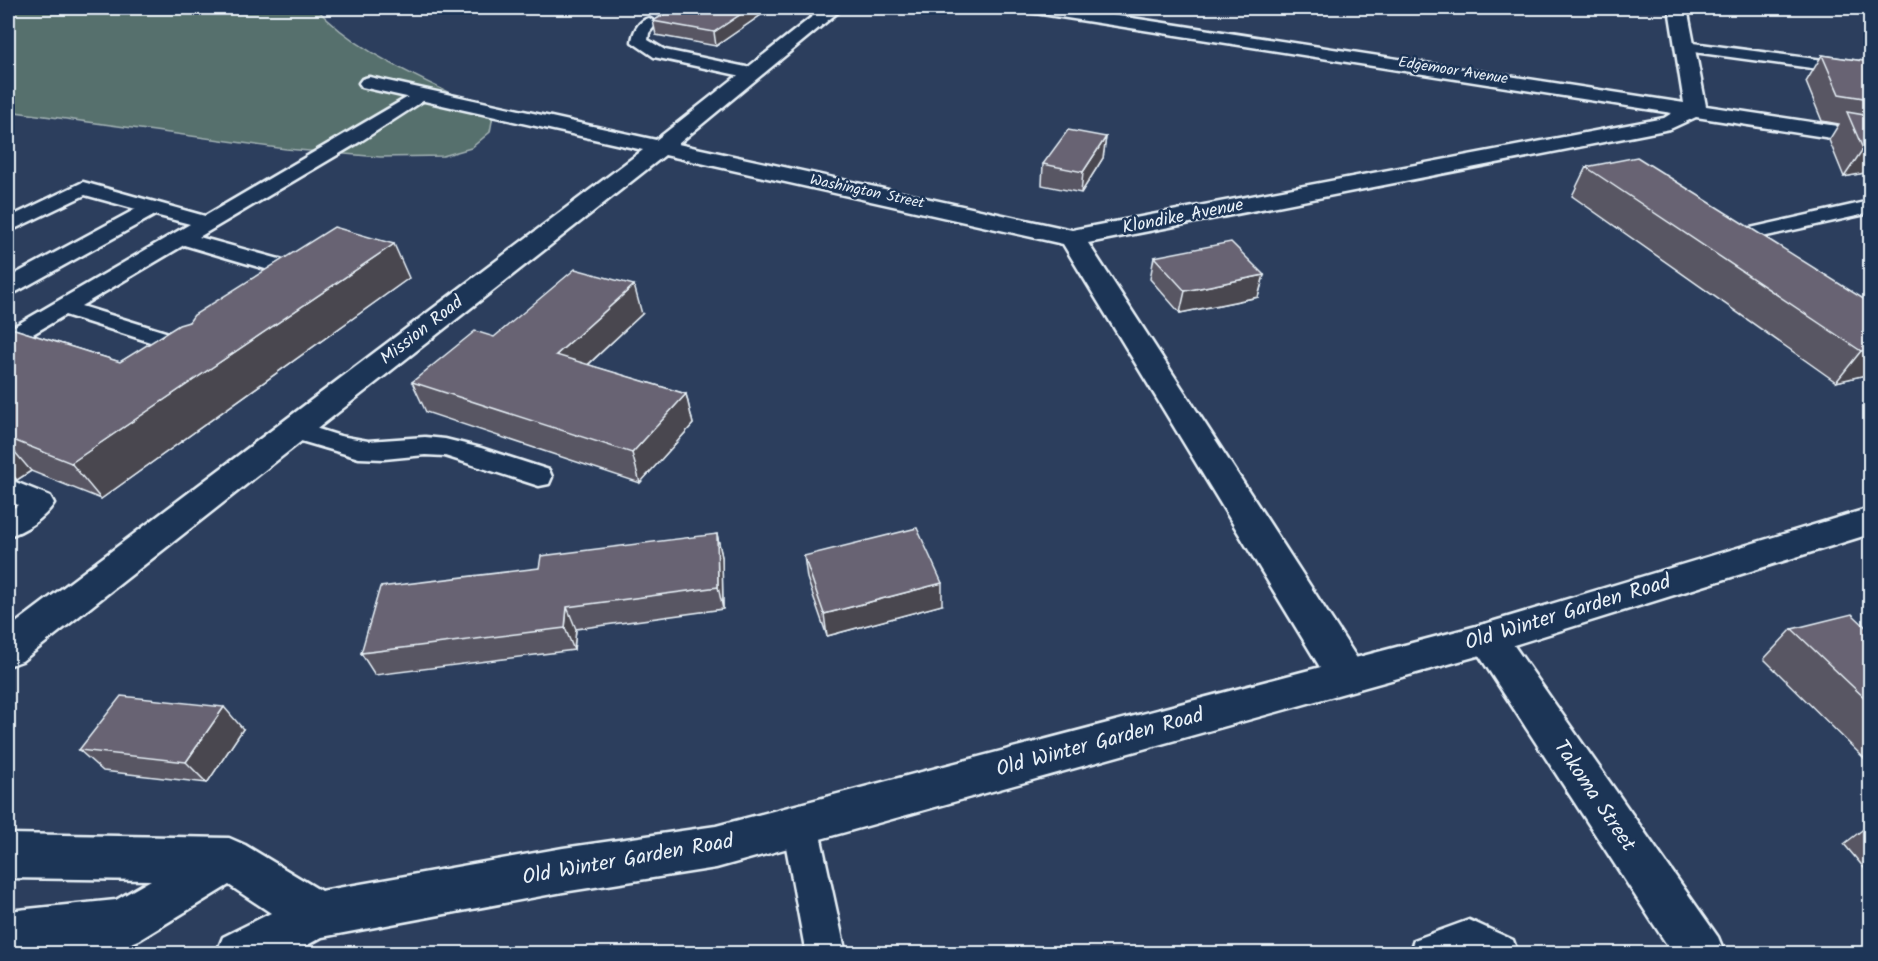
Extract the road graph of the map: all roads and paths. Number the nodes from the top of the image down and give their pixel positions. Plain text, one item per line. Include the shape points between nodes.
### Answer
1 (834, 8) edge
2 (1035, 8) edge
3 (1678, 8) edge
4 (649, 23) dead end
5 (1685, 47) junction
6 (1870, 71) edge
7 (751, 73) junction
8 (369, 84) dead end
9 (420, 95) junction
10 (1696, 109) junction
11 (1870, 138) edge
12 (661, 147) junction
13 (154, 207) junction
14 (1870, 207) edge
15 (207, 223) junction
16 (8, 226) edge
17 (181, 238) junction
18 (1072, 238) junction
19 (1783, 258) edge
20 (297, 271) edge
21 (8, 287) edge
22 (62, 307) junction
23 (8, 339) edge
24 (202, 351) edge
25 (293, 430) junction
26 (538, 477) dead end
27 (8, 489) edge
28 (1870, 521) edge
29 (8, 526) edge
30 (1488, 638) junction
31 (8, 650) edge
32 (1346, 675) junction
33 (800, 825) junction
34 (8, 856) edge
35 (229, 860) junction
36 (317, 915) junction
37 (8, 935) edge
38 (240, 954) edge
39 (826, 954) edge
40 (1428, 954) edge
41 (1499, 954) edge
42 (1701, 954) edge

1 - 7 street, Mission Road
2 - 10 street, Edgemoor Avenue
3 - 5 street
4 - 7 lane via 640,42 660,54
5 - 6 lane
5 - 10 street
7 - 12 street, Mission Road
8 - 9 street, Washington Street
9 - 12 street, Washington Street
9 - 15 lane
10 - 11 street, Edgemoor Avenue
10 - 18 street, Klondike Avenue via 1670,123
12 - 18 street, Washington Street
12 - 25 street, Mission Road
13 - 15 lane
13 - 16 lane via 83,188
13 - 21 lane
14 - 19 lane via 1744,235
15 - 17 lane
17 - 20 lane
17 - 22 lane
18 - 32 street
22 - 23 lane
22 - 24 lane
25 - 26 lane via 367,450 431,446 449,449
25 - 31 street, Mission Road
27 - 29 lane via 40,503
28 - 30 street, Old Winter Garden Road
30 - 32 street, Old Winter Garden Road
30 - 42 street, Takoma Street
32 - 33 street, Old Winter Garden Road
33 - 36 street, Old Winter Garden Road via 716,847 563,870
33 - 39 lane
34 - 35 street
35 - 36 street
35 - 37 street via 122,923
36 - 38 street, Old Winter Garden Road
40 - 41 lane via 1468,940

